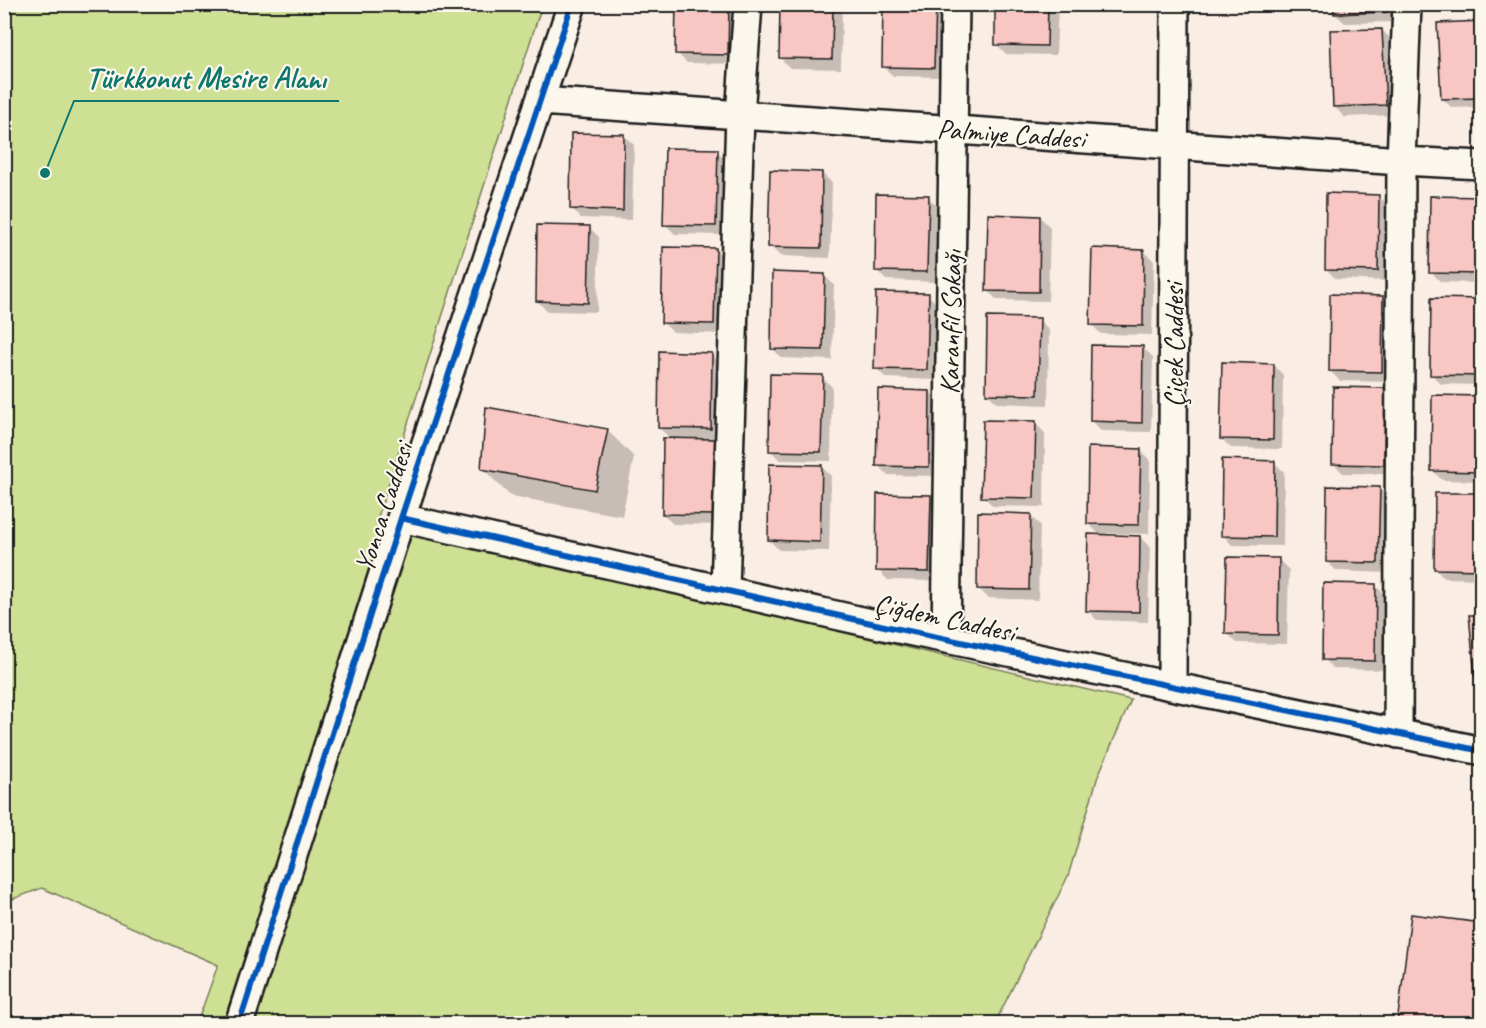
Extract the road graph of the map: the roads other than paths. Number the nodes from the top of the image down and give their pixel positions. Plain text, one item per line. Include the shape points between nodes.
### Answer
1 (572, 4) edge
2 (748, 4) edge
3 (955, 4) edge
4 (1175, 4) edge
5 (1407, 4) edge
6 (540, 100) junction
7 (740, 115) junction
8 (953, 129) junction
9 (1174, 145) junction
10 (1401, 161) junction
11 (1482, 165) edge
12 (401, 518) junction
13 (725, 590) junction
14 (946, 639) junction
15 (1172, 685) junction
16 (1398, 734) junction
17 (1482, 751) edge
18 (239, 1023) edge

1 - 6 street, Yonca Caddesi
2 - 7 street
3 - 8 street, Karanfil Sokağı
4 - 9 street, Çiçek Caddesi
5 - 10 street
6 - 7 street, Palmiye Caddesi
6 - 12 street, Yonca Caddesi
7 - 8 street, Palmiye Caddesi
7 - 13 street
8 - 9 street, Palmiye Caddesi
8 - 14 street, Karanfil Sokağı
9 - 10 street, Palmiye Caddesi
9 - 15 street, Çiçek Caddesi
10 - 11 street, Palmiye Caddesi
10 - 16 street
12 - 13 street, Çiğdem Caddesi
12 - 18 street, Yonca Caddesi
13 - 14 street, Çiğdem Caddesi
14 - 15 street, Çiğdem Caddesi
15 - 16 street, Çiğdem Caddesi
16 - 17 street, Çiğdem Caddesi

